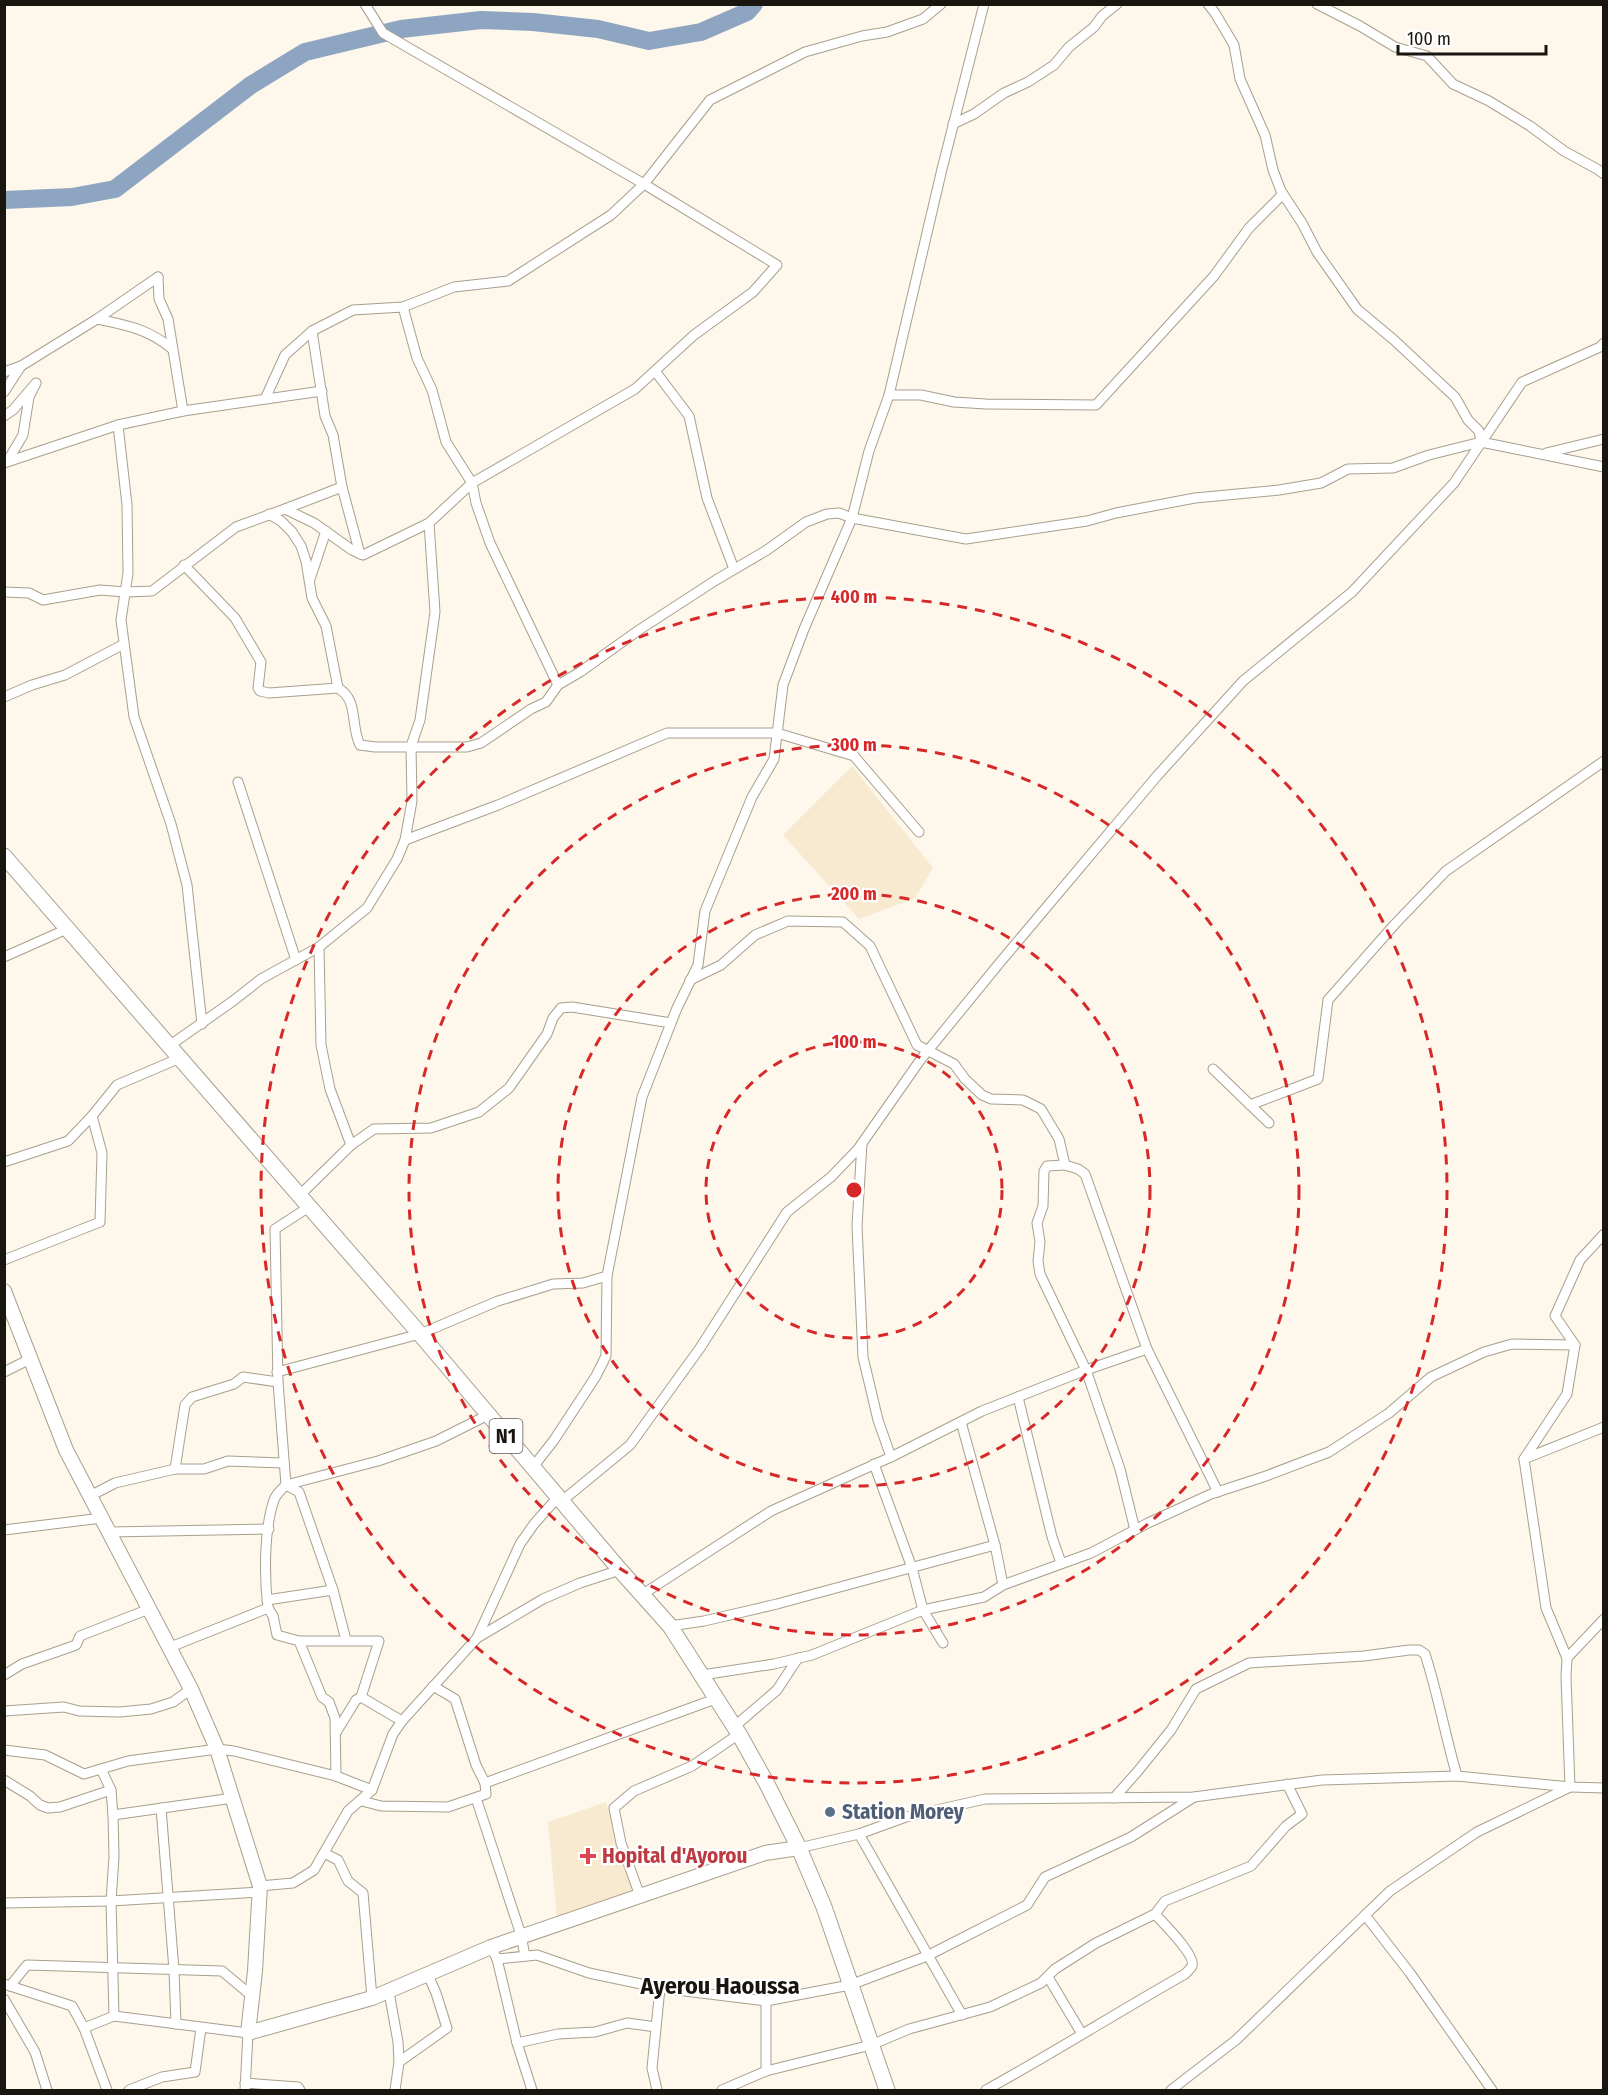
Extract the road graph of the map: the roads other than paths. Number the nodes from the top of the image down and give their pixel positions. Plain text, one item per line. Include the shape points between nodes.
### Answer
1 (365, 4) edge
2 (941, 4) edge
3 (984, 4) edge
4 (1117, 4) edge
5 (1208, 4) edge
6 (1317, 4) edge
7 (934, 7) edge
8 (953, 124) junction
9 (1604, 174) edge
10 (644, 184) junction
11 (1283, 194) junction
12 (403, 307) junction
13 (97, 319) junction
14 (312, 331) junction
15 (1604, 343) edge
16 (171, 348) junction
17 (21, 366) junction
18 (655, 371) junction
19 (4, 372) edge
20 (322, 391) junction
21 (4, 392) edge
22 (889, 395) junction
23 (265, 399) junction
24 (183, 411) junction
25 (4, 416) edge
26 (118, 425) junction
27 (1604, 439) edge
28 (1481, 442) junction
29 (1540, 454) junction
30 (6, 462) edge
31 (1604, 467) edge
32 (472, 483) junction
33 (342, 487) junction
34 (285, 509) junction
35 (269, 514) junction
36 (852, 518) junction
37 (429, 523) junction
38 (326, 531) junction
39 (360, 554) junction
40 (184, 565) junction
41 (734, 569) junction
42 (309, 581) junction
43 (4, 592) edge
44 (125, 592) junction
45 (124, 644) junction
46 (558, 685) junction
47 (338, 688) junction
48 (4, 697) edge
49 (777, 733) junction
50 (411, 746) junction
51 (1604, 761) edge
52 (238, 782) dead end
53 (919, 832) dead end
54 (405, 840) junction
55 (4, 856) edge
56 (67, 929) junction
57 (319, 947) junction
58 (4, 957) edge
59 (296, 960) junction
60 (690, 980) junction
61 (671, 1023) junction
62 (202, 1024) junction
63 (927, 1051) junction
64 (175, 1052) junction
65 (1213, 1069) dead end
66 (1250, 1105) junction
67 (92, 1116) junction
68 (1269, 1123) dead end
69 (862, 1142) junction
70 (351, 1144) junction
71 (4, 1162) edge
72 (1065, 1165) junction
73 (304, 1201) junction
74 (1604, 1234) edge
75 (4, 1260) edge
76 (607, 1276) junction
77 (4, 1291) edge
78 (420, 1334) junction
79 (1575, 1345) junction
80 (1147, 1349) junction
81 (32, 1358) junction
82 (1086, 1370) junction
83 (4, 1372) edge
84 (277, 1377) junction
85 (1018, 1397) junction
86 (488, 1415) junction
87 (961, 1422) junction
88 (1604, 1426) edge
89 (891, 1457) junction
90 (1524, 1459) junction
91 (284, 1463) junction
92 (874, 1464) junction
93 (533, 1467) junction
94 (175, 1469) junction
95 (286, 1485) junction
96 (1218, 1492) junction
97 (90, 1496) junction
98 (560, 1499) junction
99 (102, 1518) junction
100 (269, 1529) junction
101 (4, 1530) edge
102 (1136, 1530) junction
103 (110, 1532) junction
104 (995, 1545) junction
105 (1061, 1563) junction
106 (912, 1568) junction
107 (620, 1570) junction
108 (1004, 1585) junction
109 (333, 1590) junction
110 (643, 1594) junction
111 (267, 1604) junction
112 (149, 1609) junction
113 (923, 1610) junction
114 (1604, 1619) edge
115 (670, 1626) junction
116 (477, 1638) junction
117 (346, 1640) junction
118 (299, 1641) junction
119 (943, 1643) dead end
120 (168, 1648) junction
121 (798, 1658) junction
122 (1567, 1658) junction
123 (4, 1675) edge
124 (702, 1675) junction
125 (433, 1686) junction
126 (191, 1689) junction
127 (362, 1697) junction
128 (718, 1698) junction
129 (4, 1711) edge
130 (402, 1721) junction
131 (737, 1730) junction
132 (337, 1731) junction
133 (217, 1749) junction
134 (4, 1750) edge
135 (100, 1769) junction
136 (336, 1776) junction
137 (1457, 1776) junction
138 (4, 1780) edge
139 (484, 1783) junction
140 (1287, 1784) junction
141 (1570, 1787) junction
142 (1604, 1788) edge
143 (111, 1790) junction
144 (372, 1790) junction
145 (1194, 1797) junction
146 (233, 1798) junction
147 (476, 1798) junction
148 (1114, 1798) junction
149 (362, 1801) junction
150 (160, 1808) junction
151 (113, 1815) junction
152 (859, 1834) junction
153 (799, 1848) junction
154 (324, 1853) junction
155 (260, 1889) junction
156 (640, 1896) junction
157 (166, 1897) junction
158 (111, 1901) junction
159 (4, 1903) edge
160 (1155, 1914) junction
161 (1365, 1915) junction
162 (521, 1935) junction
163 (494, 1953) junction
164 (525, 1956) junction
165 (927, 1956) junction
166 (114, 1968) junction
167 (174, 1970) junction
168 (428, 1976) junction
169 (1048, 1977) junction
170 (7, 1985) edge
171 (850, 1985) junction
172 (660, 1988) junction
173 (389, 1992) junction
174 (252, 1996) junction
175 (372, 1998) junction
176 (4, 1999) edge
177 (766, 2001) junction
178 (962, 2015) junction
179 (114, 2016) junction
180 (176, 2024) junction
181 (656, 2027) junction
182 (84, 2028) junction
183 (201, 2028) junction
184 (248, 2033) junction
185 (1082, 2034) junction
186 (517, 2043) junction
187 (871, 2045) junction
188 (399, 2062) junction
189 (766, 2071) junction
190 (245, 2087) edge
191 (47, 2091) edge
192 (107, 2091) edge
193 (129, 2091) edge
194 (300, 2091) edge
195 (395, 2091) edge
196 (532, 2091) edge
197 (657, 2091) edge
198 (722, 2091) edge
199 (887, 2091) edge
200 (986, 2091) edge
201 (1171, 2091) edge
202 (1492, 2091) edge

1 - 10 street via 383,33
2 - 7 street
3 - 8 street
4 - 8 street via 1054,65
5 - 11 street via 1234,45 1240,79 1265,135
6 - 9 street via 1395,47 1427,56 1453,84 1489,101
7 - 10 street via 923,19 887,32 806,52 710,100
8 - 22 street
10 - 12 street via 611,215 508,280 454,287
10 - 18 street via 777,265 753,292
11 - 22 street via 1096,405 986,404
11 - 28 street via 1357,309 1455,397 1479,431
12 - 14 street via 353,310
12 - 32 street via 446,442
13 - 16 street via 142,330
13 - 16 street via 159,277 159,299 168,319
13 - 17 street
14 - 20 street
14 - 23 street via 285,355
15 - 28 street via 1522,382
16 - 24 street
17 - 19 street
17 - 21 street
18 - 32 street via 635,389
18 - 41 street via 689,416 707,498
20 - 23 street
20 - 33 street
22 - 36 street via 869,451
23 - 24 street
24 - 26 street
25 - 30 street via 36,383 29,397 23,435
26 - 30 street
26 - 44 street via 127,505
27 - 29 street
28 - 29 street
28 - 36 street via 1393,468 1348,469 1321,483 1195,498 1087,521 966,539
28 - 63 street via 1454,483 1352,592 1243,681 1157,776
29 - 31 street
32 - 37 street
32 - 46 street via 490,543
33 - 34 street
33 - 39 street
34 - 35 street
34 - 38 street
35 - 40 street via 236,527
35 - 42 street via 292,532 301,546
36 - 41 street via 839,513 817,516
36 - 49 street via 783,685
37 - 39 street
37 - 50 street via 435,612 420,720
38 - 39 street
38 - 42 street
40 - 44 street via 152,591
40 - 47 street via 235,618 261,662 260,691
41 - 46 street
42 - 47 street via 312,598 326,626
43 - 44 street via 29,593 43,600 100,590
44 - 45 street via 121,621
45 - 48 street via 65,675
45 - 62 street via 134,717 171,824 187,885
46 - 50 street via 546,702 474,746
47 - 50 street via 352,701 360,745
49 - 53 street via 854,756
49 - 54 street via 667,733
49 - 60 street via 774,759 752,797 705,910 698,964
50 - 54 street via 412,801
51 - 66 street via 1446,871 1328,1000 1318,1079
52 - 59 street
54 - 57 street via 367,908
55 - 56 main road, N1
56 - 58 street
56 - 64 main road, N1
57 - 59 street
57 - 70 street via 321,1045 330,1089
59 - 62 street via 261,979
60 - 61 street
60 - 63 street via 722,965 755,935 788,921 843,922 870,946 917,1045
61 - 70 street via 561,1008 509,1088 479,1112 431,1128 374,1129
61 - 76 street via 642,1097
62 - 64 street
63 - 69 street
63 - 72 street via 954,1064 965,1079 991,1100 1023,1100 1041,1109 1059,1139
64 - 67 street via 117,1085
64 - 73 main road, N1
65 - 66 street
66 - 68 street
67 - 71 street via 69,1142
67 - 75 street via 102,1153 100,1222
69 - 89 street via 857,1226 863,1357
69 - 98 street via 831,1177 787,1212 700,1348 630,1445
70 - 73 street
72 - 80 street via 1085,1174
72 - 82 street via 1047,1166 1044,1171 1043,1206 1037,1223 1041,1242 1038,1261 1040,1274
73 - 78 main road, N1
73 - 84 street via 275,1228
74 - 79 street via 1580,1260 1555,1316
76 - 78 street via 584,1283 553,1284 498,1301
76 - 93 street via 606,1356
77 - 81 street
78 - 84 street
78 - 86 main road, N1
79 - 90 street via 1567,1394
79 - 96 street via 1512,1344 1484,1353 1431,1377 1389,1413 1329,1452
80 - 82 street
80 - 96 street
81 - 83 street
81 - 97 street via 66,1450
82 - 85 street
82 - 102 street
84 - 91 street
84 - 94 street via 243,1377 234,1384 192,1397 185,1405
85 - 87 street
85 - 105 street
86 - 93 main road, N1
86 - 95 street via 436,1441 388,1458
87 - 89 street
87 - 104 street
88 - 90 street
89 - 92 street
90 - 122 street via 1546,1608
91 - 94 street via 228,1461 204,1469
91 - 95 street
92 - 106 street
92 - 110 street via 771,1511
93 - 98 main road, N1
94 - 97 street via 115,1483
95 - 100 street via 275,1498
95 - 109 street via 299,1492
96 - 102 street
97 - 99 street
98 - 107 main road, N1
98 - 116 street via 520,1544
99 - 101 street
99 - 103 street
100 - 103 street
100 - 111 street
102 - 105 street
103 - 112 street
104 - 106 street
104 - 108 street
105 - 108 street
106 - 113 street
106 - 115 street via 715,1619
107 - 110 main road, N1
107 - 116 street via 543,1599
108 - 113 street via 984,1597
109 - 111 street
109 - 117 street
110 - 115 main road, N1
111 - 118 street via 277,1635
111 - 120 street
112 - 120 street
112 - 123 street via 80,1636 76,1645 22,1664
113 - 119 street
113 - 121 street
114 - 122 street
115 - 124 main road, N1
116 - 125 street
117 - 118 street
117 - 127 street via 379,1641
118 - 132 street via 322,1698 329,1702
120 - 126 street
121 - 124 street
121 - 131 street via 777,1690
122 - 141 street
124 - 128 main road, N1
125 - 130 street
125 - 139 street via 455,1699
126 - 129 street via 173,1702 151,1709 120,1712 64,1707
126 - 133 street
127 - 130 street
127 - 132 street via 356,1700
128 - 131 main road, N1
128 - 139 street
130 - 144 street via 393,1734
131 - 153 main road, N1
131 - 156 street via 692,1766 634,1791 614,1808 621,1843
132 - 136 street
133 - 135 street via 128,1761
133 - 136 street
133 - 146 street
134 - 135 street via 45,1755 84,1774
135 - 143 street
136 - 144 street
137 - 140 street
137 - 141 street
137 - 148 street via 1425,1654 1409,1650 1249,1663 1196,1689 1171,1730
138 - 143 street via 48,1808
139 - 147 street via 486,1794
140 - 145 street
140 - 160 street via 1302,1814 1286,1826 1251,1866 1165,1902
141 - 142 street
141 - 161 street via 1478,1832 1390,1891
143 - 151 street
144 - 149 street
145 - 148 street
145 - 165 street via 1131,1837 1045,1876 1027,1905
146 - 150 street
146 - 155 street
147 - 149 street via 448,1807 381,1806
147 - 162 street
148 - 152 street via 985,1799 906,1817
149 - 154 street via 348,1811
150 - 151 street
150 - 157 street
151 - 158 street
152 - 153 street
152 - 165 street
153 - 156 street via 765,1853
153 - 171 main road, N1
154 - 155 street via 314,1870 293,1883
154 - 175 street via 338,1860 348,1881 363,1893
155 - 157 street
155 - 174 street
156 - 162 street
157 - 158 street
157 - 167 street
158 - 159 street
158 - 166 street
160 - 169 street via 1096,1943
160 - 185 street via 1183,1946 1192,1965 1185,1974
161 - 201 street via 1236,2040
161 - 202 street
162 - 163 street
162 - 164 street
163 - 164 street
163 - 168 street
163 - 186 street
164 - 172 street via 537,1955 589,1974
165 - 171 street
165 - 178 street
166 - 167 street
166 - 170 street via 27,1965
166 - 179 street
167 - 174 street via 222,1971
167 - 180 street
168 - 173 street
168 - 188 street via 447,2028
169 - 178 street via 990,2007
169 - 185 street
170 - 182 street via 72,2006
171 - 177 street
171 - 187 main road, N1
172 - 177 street
172 - 181 street
173 - 175 street
173 - 188 street
174 - 184 street
175 - 184 street
176 - 191 street via 35,2052
177 - 189 street
178 - 187 street via 909,2029
179 - 180 street
179 - 182 street
180 - 183 street
181 - 186 street via 627,2023 595,2032 558,2034
181 - 197 street via 652,2068
182 - 192 street
183 - 184 street
183 - 193 street via 195,2072 162,2078
184 - 190 street
185 - 200 street
186 - 196 street
187 - 189 street
187 - 199 main road, N1
188 - 195 street
189 - 198 street
190 - 194 street via 298,2087

